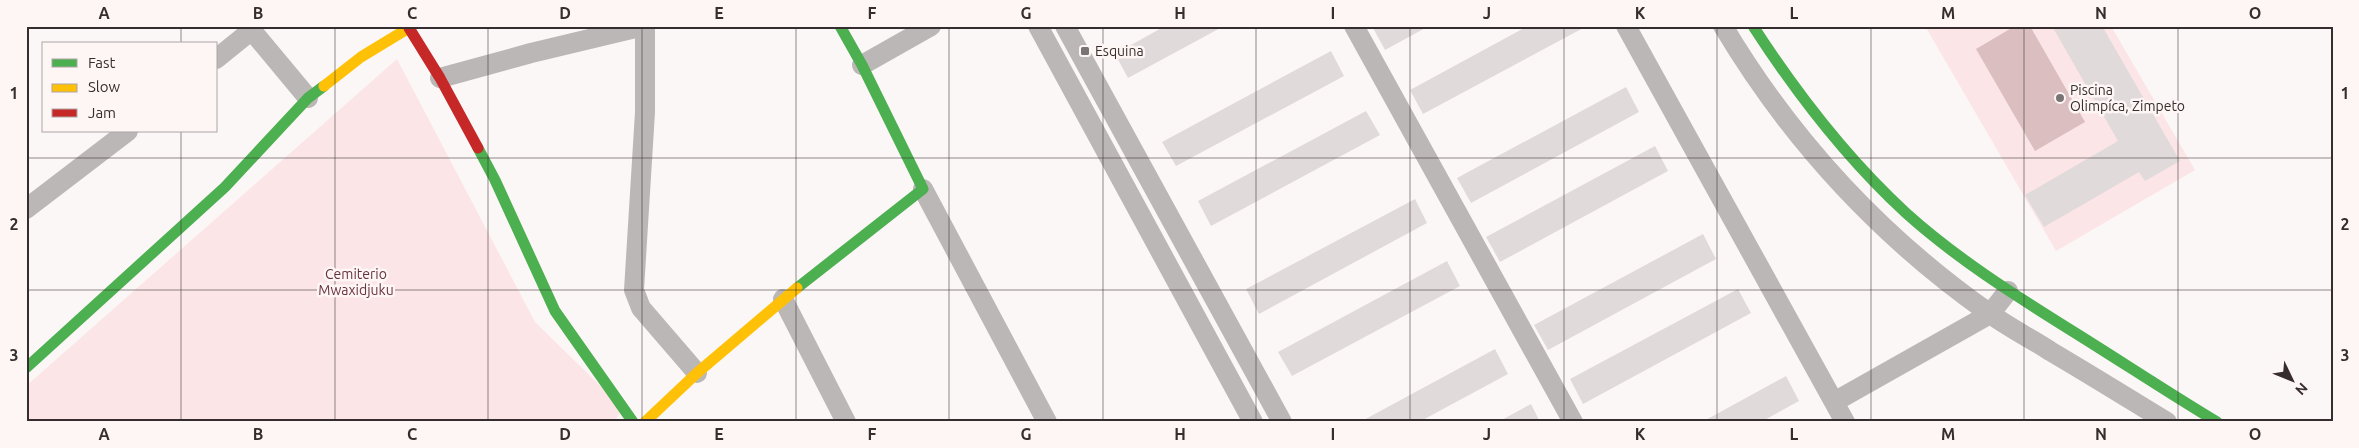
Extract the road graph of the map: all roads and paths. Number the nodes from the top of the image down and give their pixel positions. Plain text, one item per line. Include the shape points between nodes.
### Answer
1 (644, 26) edge
2 (840, 26) edge
3 (931, 26) edge
4 (1038, 26) edge
5 (1064, 26) edge
6 (1354, 26) edge
7 (1626, 26) edge
8 (1723, 26) edge
9 (1753, 26) edge
10 (411, 27) edge
11 (250, 28) edge
12 (218, 57) edge
13 (862, 65) junction
14 (440, 78) junction
15 (308, 98) junction
16 (127, 132) edge
17 (923, 189) junction
18 (26, 209) edge
19 (2008, 291) junction
20 (783, 299) junction
21 (1990, 314) junction
22 (26, 368) edge
23 (697, 373) junction
24 (1834, 402) junction
25 (645, 420) edge
26 (846, 422) edge
27 (1047, 422) edge
28 (1253, 422) edge
29 (1282, 422) edge
30 (1572, 422) edge
31 (1844, 422) edge
32 (2167, 422) edge
33 (2217, 422) edge

1 - 14 street
1 - 23 street via 645,112 634,290 640,308
2 - 13 street
3 - 13 street
4 - 28 street
5 - 29 street
6 - 30 street
7 - 24 street
8 - 21 street via 1772,101 1831,175 1891,236
9 - 19 street via 1781,71 1862,168 1908,214
10 - 14 street
10 - 15 street via 361,57
11 - 12 street
11 - 15 street
13 - 17 street
14 - 25 street via 495,180 555,311
15 - 22 street via 225,187
16 - 18 street
17 - 20 street
17 - 27 street
19 - 21 street
19 - 33 street
20 - 23 street
20 - 26 street
21 - 24 street
21 - 32 street
23 - 25 street
24 - 31 street

